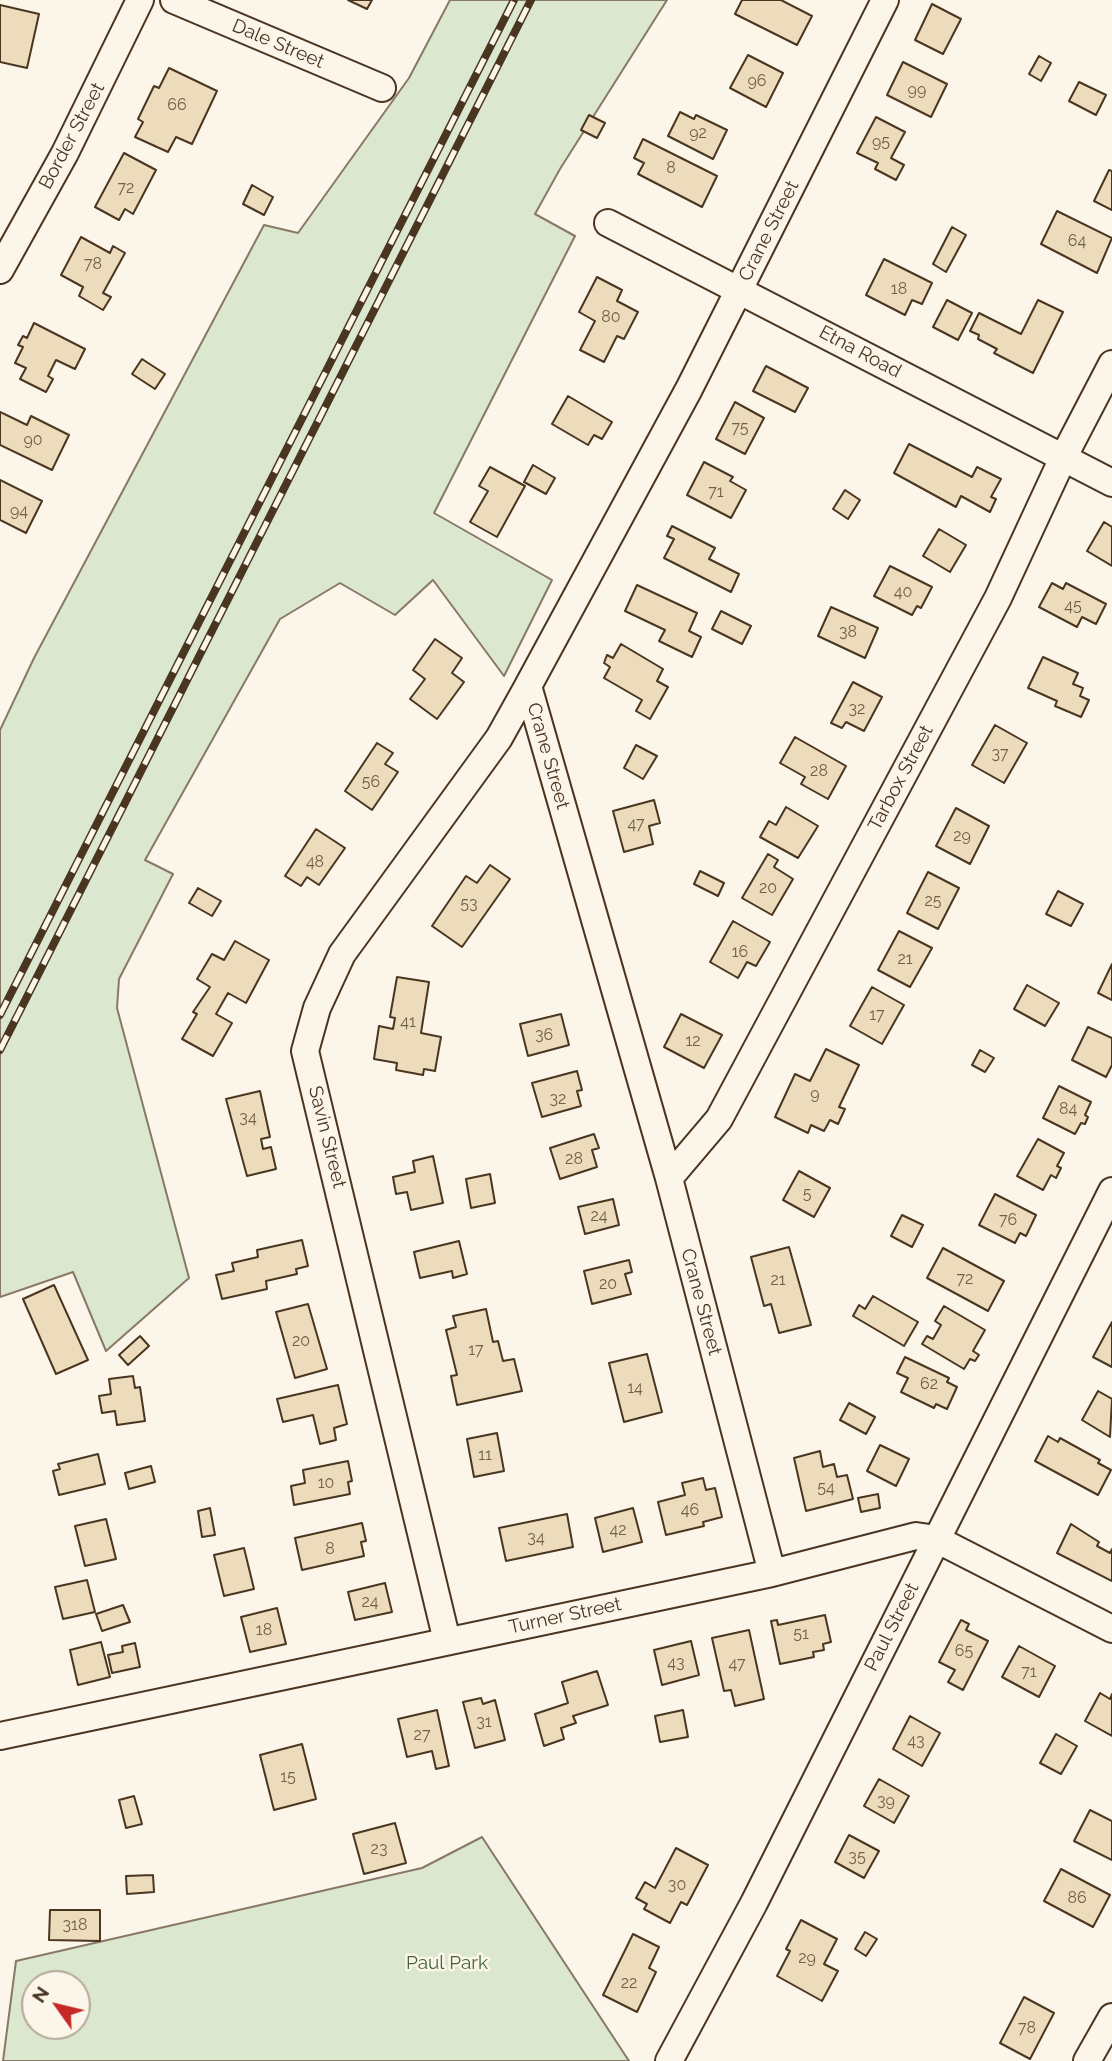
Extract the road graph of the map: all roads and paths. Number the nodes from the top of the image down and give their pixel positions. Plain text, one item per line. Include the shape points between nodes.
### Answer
1 (141, 0) edge
2 (174, 0) edge
3 (885, 0) edge
4 (382, 88) dead end
5 (608, 223) dead end
6 (0, 270) edge
7 (740, 289) junction
8 (1112, 364) edge
9 (1062, 460) junction
10 (1112, 483) edge
11 (528, 687) junction
12 (669, 1178) junction
13 (1112, 1191) edge
14 (936, 1539) junction
15 (772, 1573) junction
16 (1112, 1629) edge
17 (447, 1641) junction
18 (0, 1736) edge
19 (1112, 2017) edge
20 (669, 2061) edge
21 (1087, 2061) edge

1 - 6 street, Border Street
2 - 4 street, Dale Street
3 - 7 street, Crane Street
5 - 7 street, Etna Road
7 - 9 street, Etna Road
7 - 11 street, Crane Street
8 - 9 street, Tarbox Street
9 - 10 street, Etna Road
9 - 12 street, Tarbox Street via 998,597 719,1119
11 - 12 street, Crane Street
11 - 17 street, Savin Street via 499,738 342,954 317,1008 305,1051
12 - 15 street, Crane Street
13 - 14 street, Paul Street
14 - 15 street, Turner Street via 898,1539
14 - 16 street, Turner Street
14 - 20 street, Paul Street via 754,1903
15 - 17 street, Turner Street
17 - 18 street, Turner Street
19 - 21 street

